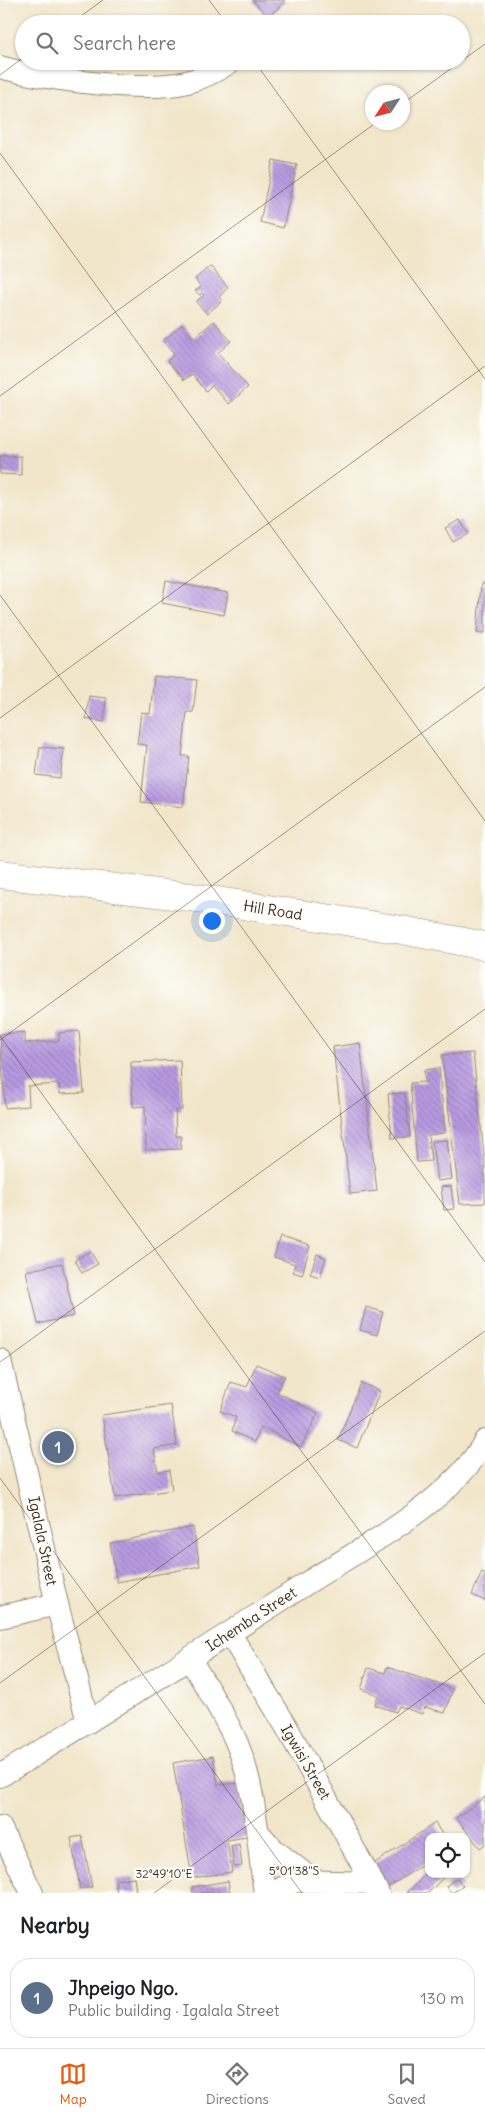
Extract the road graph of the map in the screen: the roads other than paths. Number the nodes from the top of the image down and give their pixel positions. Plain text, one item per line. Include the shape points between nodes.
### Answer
1 (0, 67) edge
2 (219, 70) edge
3 (0, 874) edge
4 (485, 946) edge
5 (0, 1360) edge
6 (485, 1441) edge
7 (57, 1604) junction
8 (0, 1616) edge
9 (230, 1634) junction
10 (190, 1659) junction
11 (88, 1722) junction
12 (0, 1776) edge
13 (0, 1827) edge
14 (257, 1831) junction
15 (312, 1880) junction
16 (376, 1888) edge
17 (32, 1893) edge
18 (265, 1893) edge
19 (274, 1893) edge

1 - 2 street via 26,74 153,86 186,82
3 - 4 main road, Hill Road via 198,898
5 - 7 street, Igalala Street
6 - 9 street, Ichemba Street via 452,1484 417,1512
7 - 8 street
7 - 11 street, Igalala Street
9 - 10 street, Ichemba Street
9 - 16 street, Igwisi Street via 286,1726
10 - 11 street, Ichemba Street
10 - 14 street via 238,1746
11 - 12 street, Ichemba Street
13 - 17 street
14 - 15 street via 274,1850
14 - 18 street
15 - 16 street
15 - 19 street via 295,1882

